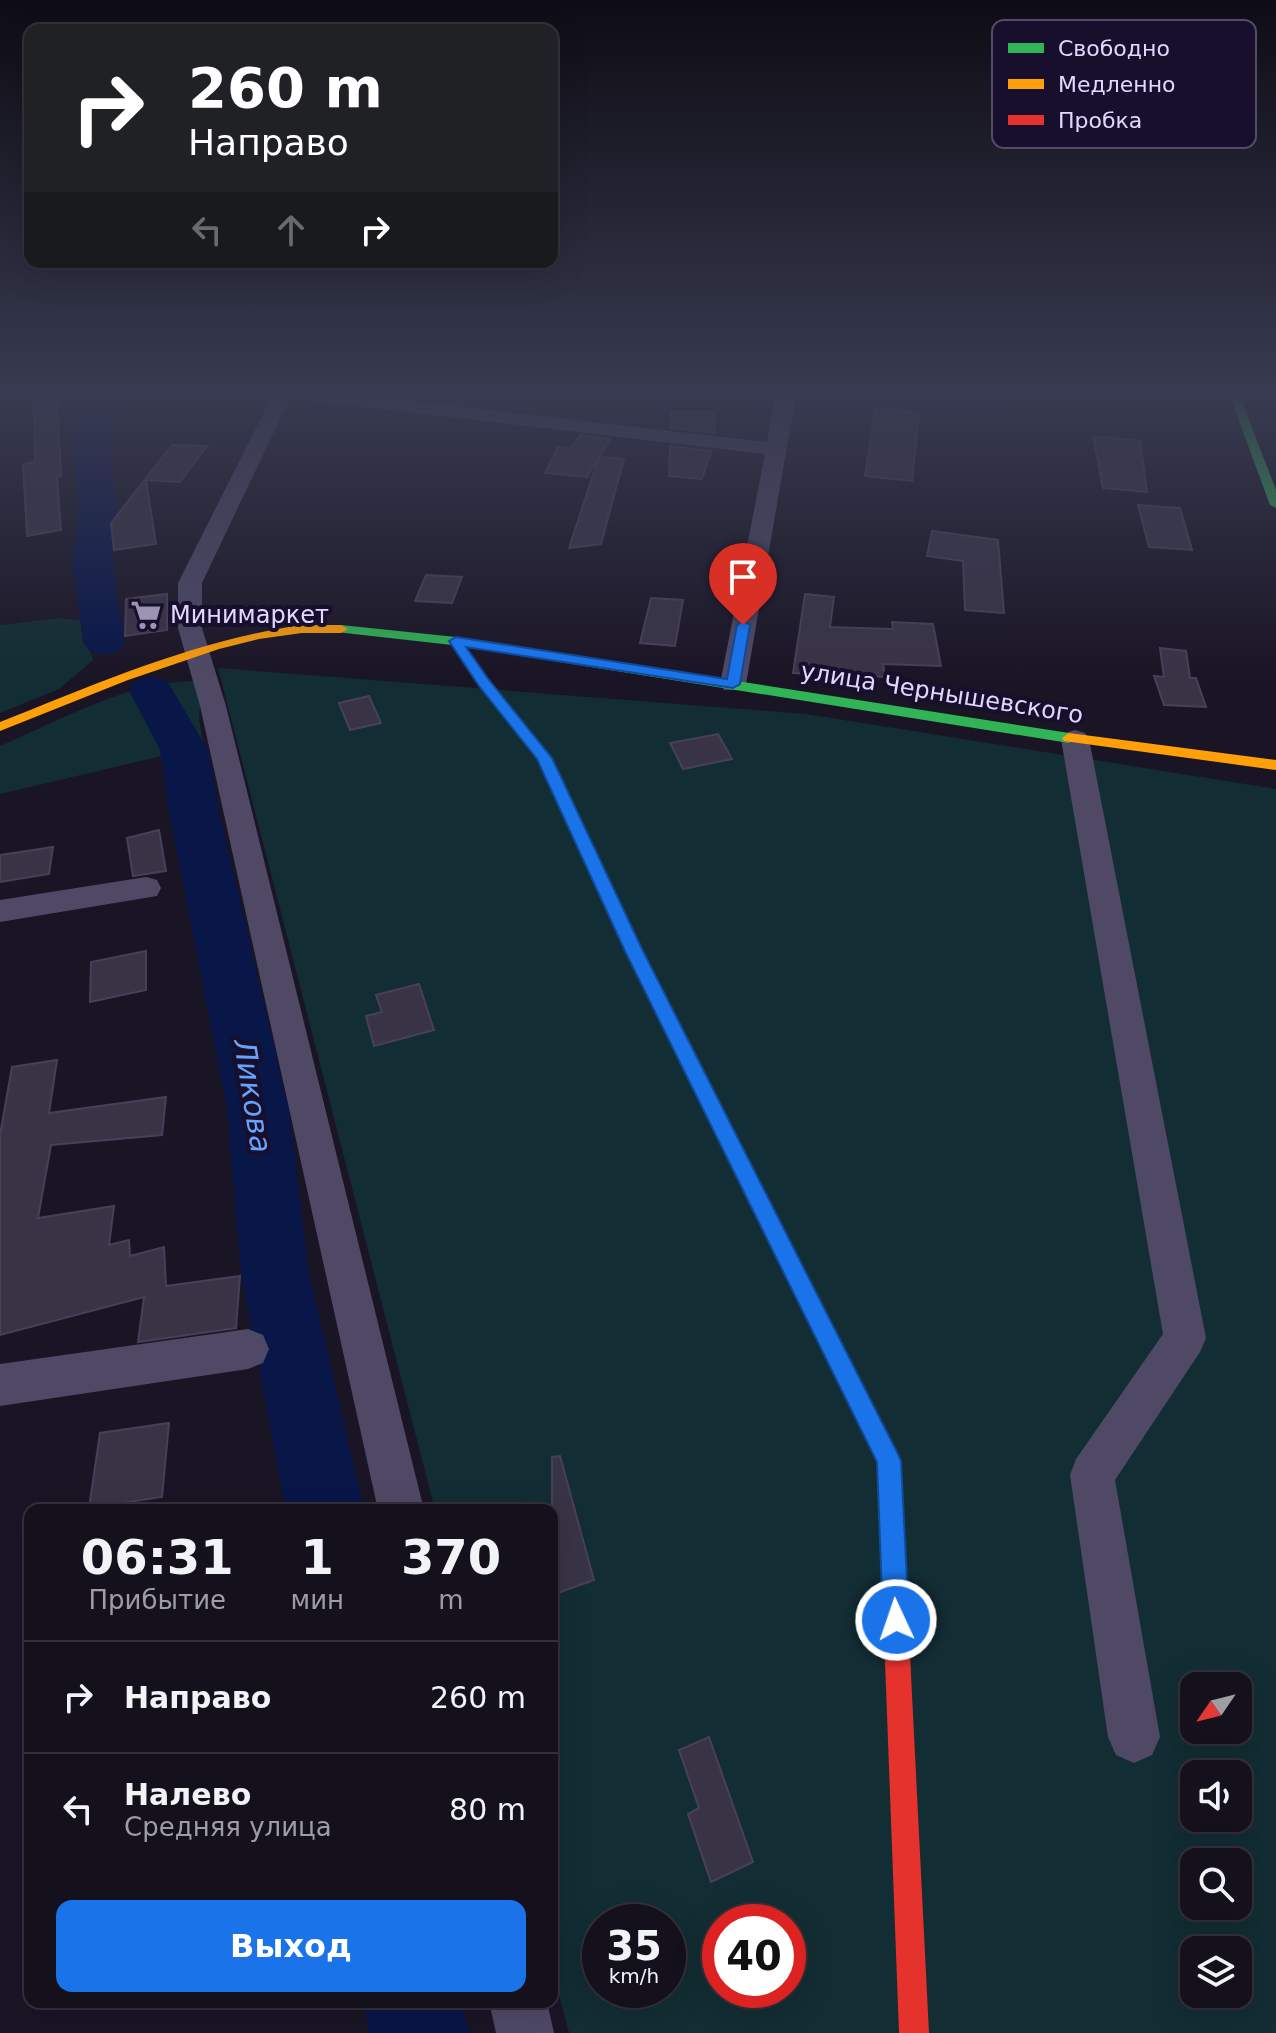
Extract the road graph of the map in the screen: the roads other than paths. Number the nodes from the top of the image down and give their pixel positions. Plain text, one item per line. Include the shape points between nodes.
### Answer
1 (236, 489) edge
2 (768, 489) edge
3 (456, 641) junction
4 (196, 651) junction
5 (733, 684) junction
6 (0, 727) edge
7 (1075, 739) junction
8 (1276, 765) edge
9 (146, 888) dead end
10 (0, 911) edge
11 (248, 1349) dead end
12 (0, 1385) edge
13 (400, 1504) edge
14 (1134, 1737) dead end
15 (519, 2008) edge
16 (525, 2033) edge
17 (914, 2033) edge

1 - 4 street via 190,583
2 - 5 street
3 - 4 street, улица Чернышевского via 362,629 290,628
3 - 5 street, улица Чернышевского
3 - 17 street via 544,758 634,951 889,1461
4 - 6 street, улица Чернышевского
4 - 13 street
5 - 7 street, улица Чернышевского
7 - 8 street, улица Чернышевского
7 - 14 street via 1185,1338 1092,1475
9 - 10 street
11 - 12 street
15 - 16 street

